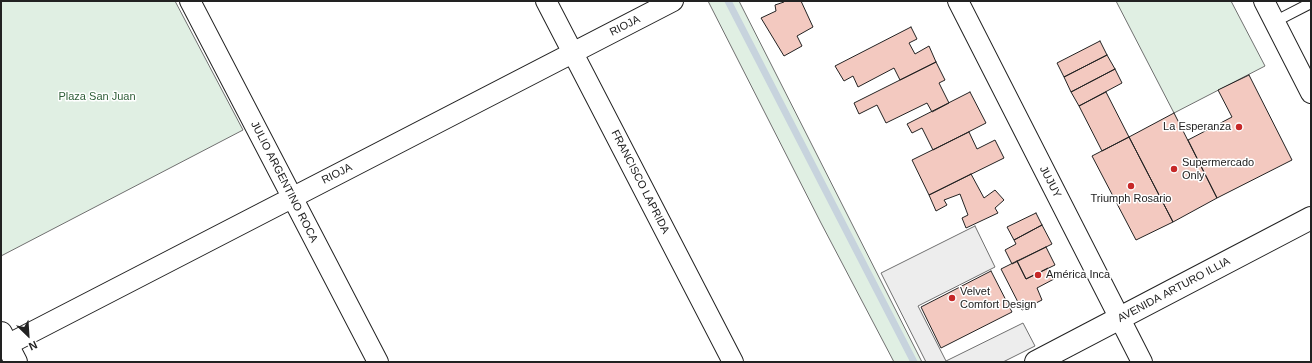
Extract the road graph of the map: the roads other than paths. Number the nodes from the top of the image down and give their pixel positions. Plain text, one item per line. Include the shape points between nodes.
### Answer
1 (190, 1) edge
2 (546, 1) edge
3 (673, 1) edge
4 (958, 1) edge
5 (1264, 1) edge
6 (1311, 3) edge
7 (1274, 22) junction
8 (573, 53) junction
9 (1311, 93) edge
10 (292, 197) junction
11 (1311, 218) edge
12 (1120, 319) junction
13 (6, 347) edge
14 (378, 362) edge
15 (733, 362) edge
16 (1036, 362) edge
17 (1142, 362) edge

1 - 10 street, JULIO ARGENTINO ROCA
2 - 8 street, FRANCISCO LAPRIDA
3 - 8 street, RIOJA
4 - 12 street, JUJUY
5 - 7 street
6 - 7 lane
7 - 9 street
8 - 10 street, RIOJA
8 - 15 street, FRANCISCO LAPRIDA
10 - 13 street, RIOJA
10 - 14 street, JULIO ARGENTINO ROCA
11 - 12 main road, AVENIDA ARTURO ILLIA
12 - 16 main road, AVENIDA ARTURO ILLIA
12 - 17 street, JUJUY

